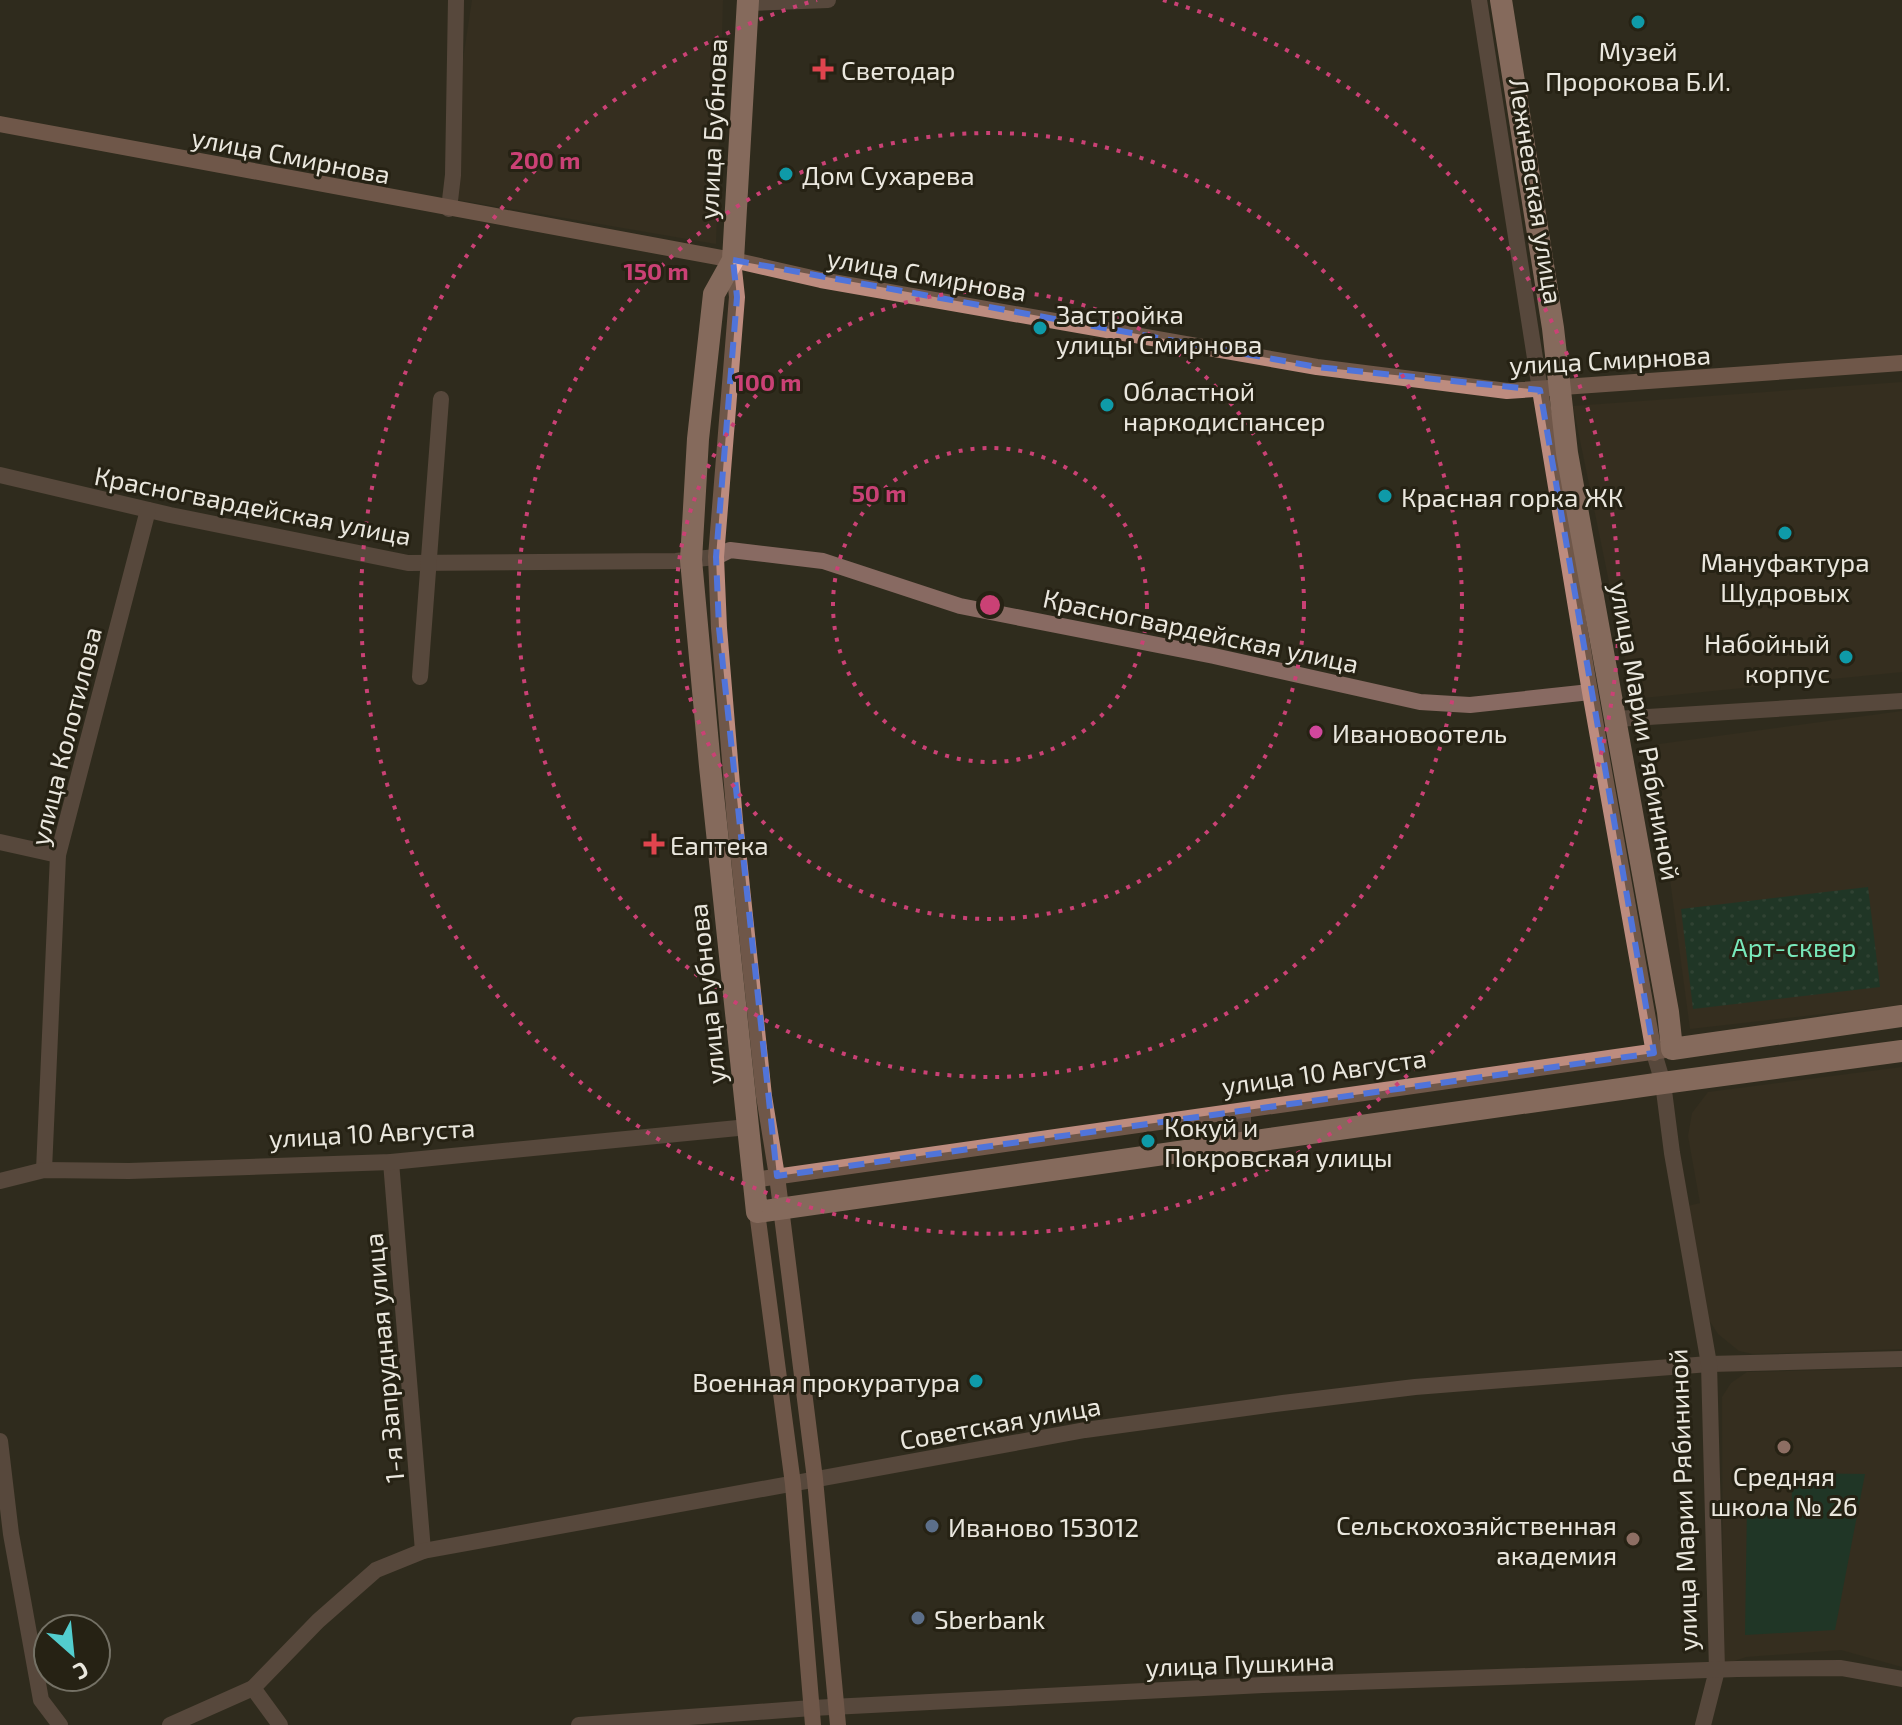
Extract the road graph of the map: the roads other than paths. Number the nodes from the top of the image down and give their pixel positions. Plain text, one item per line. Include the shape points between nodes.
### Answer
1 (456, 0) edge
2 (828, 0) edge
3 (1479, 0) edge
4 (1501, 0) edge
5 (748, 2) edge
6 (0, 124) edge
7 (449, 209) junction
8 (733, 260) junction
9 (1902, 363) edge
10 (1549, 389) junction
11 (441, 399) dead end
12 (0, 475) edge
13 (148, 510) junction
14 (716, 557) junction
15 (691, 560) junction
16 (429, 563) junction
17 (420, 677) dead end
18 (1590, 692) junction
19 (1902, 701) edge
20 (1616, 719) junction
21 (0, 842) edge
22 (58, 855) junction
23 (1902, 1016) edge
24 (1663, 1051) junction
25 (1902, 1051) edge
26 (1663, 1083) junction
27 (1243, 1112) junction
28 (748, 1127) junction
29 (1243, 1142) junction
30 (391, 1162) junction
31 (44, 1170) junction
32 (777, 1176) junction
33 (753, 1180) junction
34 (0, 1181) edge
35 (781, 1209) junction
36 (757, 1212) junction
37 (1902, 1359) edge
38 (1709, 1364) junction
39 (0, 1441) edge
40 (815, 1479) junction
41 (793, 1484) junction
42 (5, 1536) edge
43 (423, 1551) junction
44 (1717, 1670) junction
45 (1902, 1679) edge
46 (253, 1688) junction
47 (837, 1706) junction
48 (812, 1716) edge
49 (60, 1725) edge
50 (170, 1725) edge
51 (280, 1725) edge
52 (579, 1725) edge
53 (838, 1725) edge
54 (1703, 1725) edge

1 - 7 street
2 - 5 street
3 - 10 street, Лежневская улица
4 - 10 highway, Лежневская улица via 1553,328
5 - 8 highway, улица Бубнова
6 - 7 main road, улица Смирнова
7 - 8 main road, улица Смирнова
8 - 10 main road, улица Смирнова via 1317,367 1507,391
8 - 14 main road, улица Бубнова via 737,297
8 - 15 highway, улица Бубнова via 714,294
9 - 10 main road, улица Смирнова
10 - 18 main road, улица Марии Рябининой
10 - 20 highway, улица Марии Рябининой via 1567,453
11 - 16 street
12 - 13 street, Красногвардейская улица
13 - 16 street, Красногвардейская улица
13 - 22 street, улица Колотилова
14 - 15 street, Красногвардейская улица
14 - 18 street, Красногвардейская улица via 730,550 823,561 960,606 1420,702 1477,704
14 - 32 main road, улица Бубнова via 735,821
15 - 16 street, Красногвардейская улица
15 - 28 highway, улица Бубнова
16 - 17 street
18 - 24 main road, улица Марии Рябининой
19 - 20 street
20 - 24 highway, улица Марии Рябининой via 1668,1012
21 - 22 street
22 - 31 street, улица Колотилова
23 - 24 highway, улица 10 Августа
24 - 26 street, улица Марии Рябининой
24 - 27 main road, улица 10 Августа
25 - 26 highway
26 - 29 highway
26 - 38 street, улица Марии Рябининой
27 - 29 street
27 - 32 main road, улица 10 Августа
28 - 30 street, улица 10 Августа
28 - 33 highway, улица Бубнова
29 - 35 highway
30 - 31 street, улица 10 Августа
30 - 43 street, 1-я Запрудная улица
31 - 34 street, улица 10 Августа
32 - 33 main road, улица 10 Августа
32 - 35 main road, улица Бубнова
33 - 36 highway, улица Бубнова
35 - 36 highway
35 - 40 main road, улица Бубнова
36 - 41 main road, улица Бубнова
37 - 38 street, Советская улица
38 - 40 street, Советская улица via 1283,1403 1085,1430
38 - 44 street, улица Марии Рябининой
39 - 42 street
40 - 41 street, Советская улица
40 - 47 main road, улица Бубнова
41 - 43 street, Советская улица
41 - 48 main road, улица Бубнова
42 - 49 street via 41,1700
43 - 46 street, Советская улица via 376,1570
44 - 45 street, улица Пушкина via 1841,1668
44 - 47 street, улица Пушкина
44 - 54 street, улица Марии Рябининой
46 - 50 street, Советская улица
46 - 51 street
47 - 48 street, улица Пушкина
47 - 53 main road, улица Бубнова
48 - 52 street, улица Пушкина

